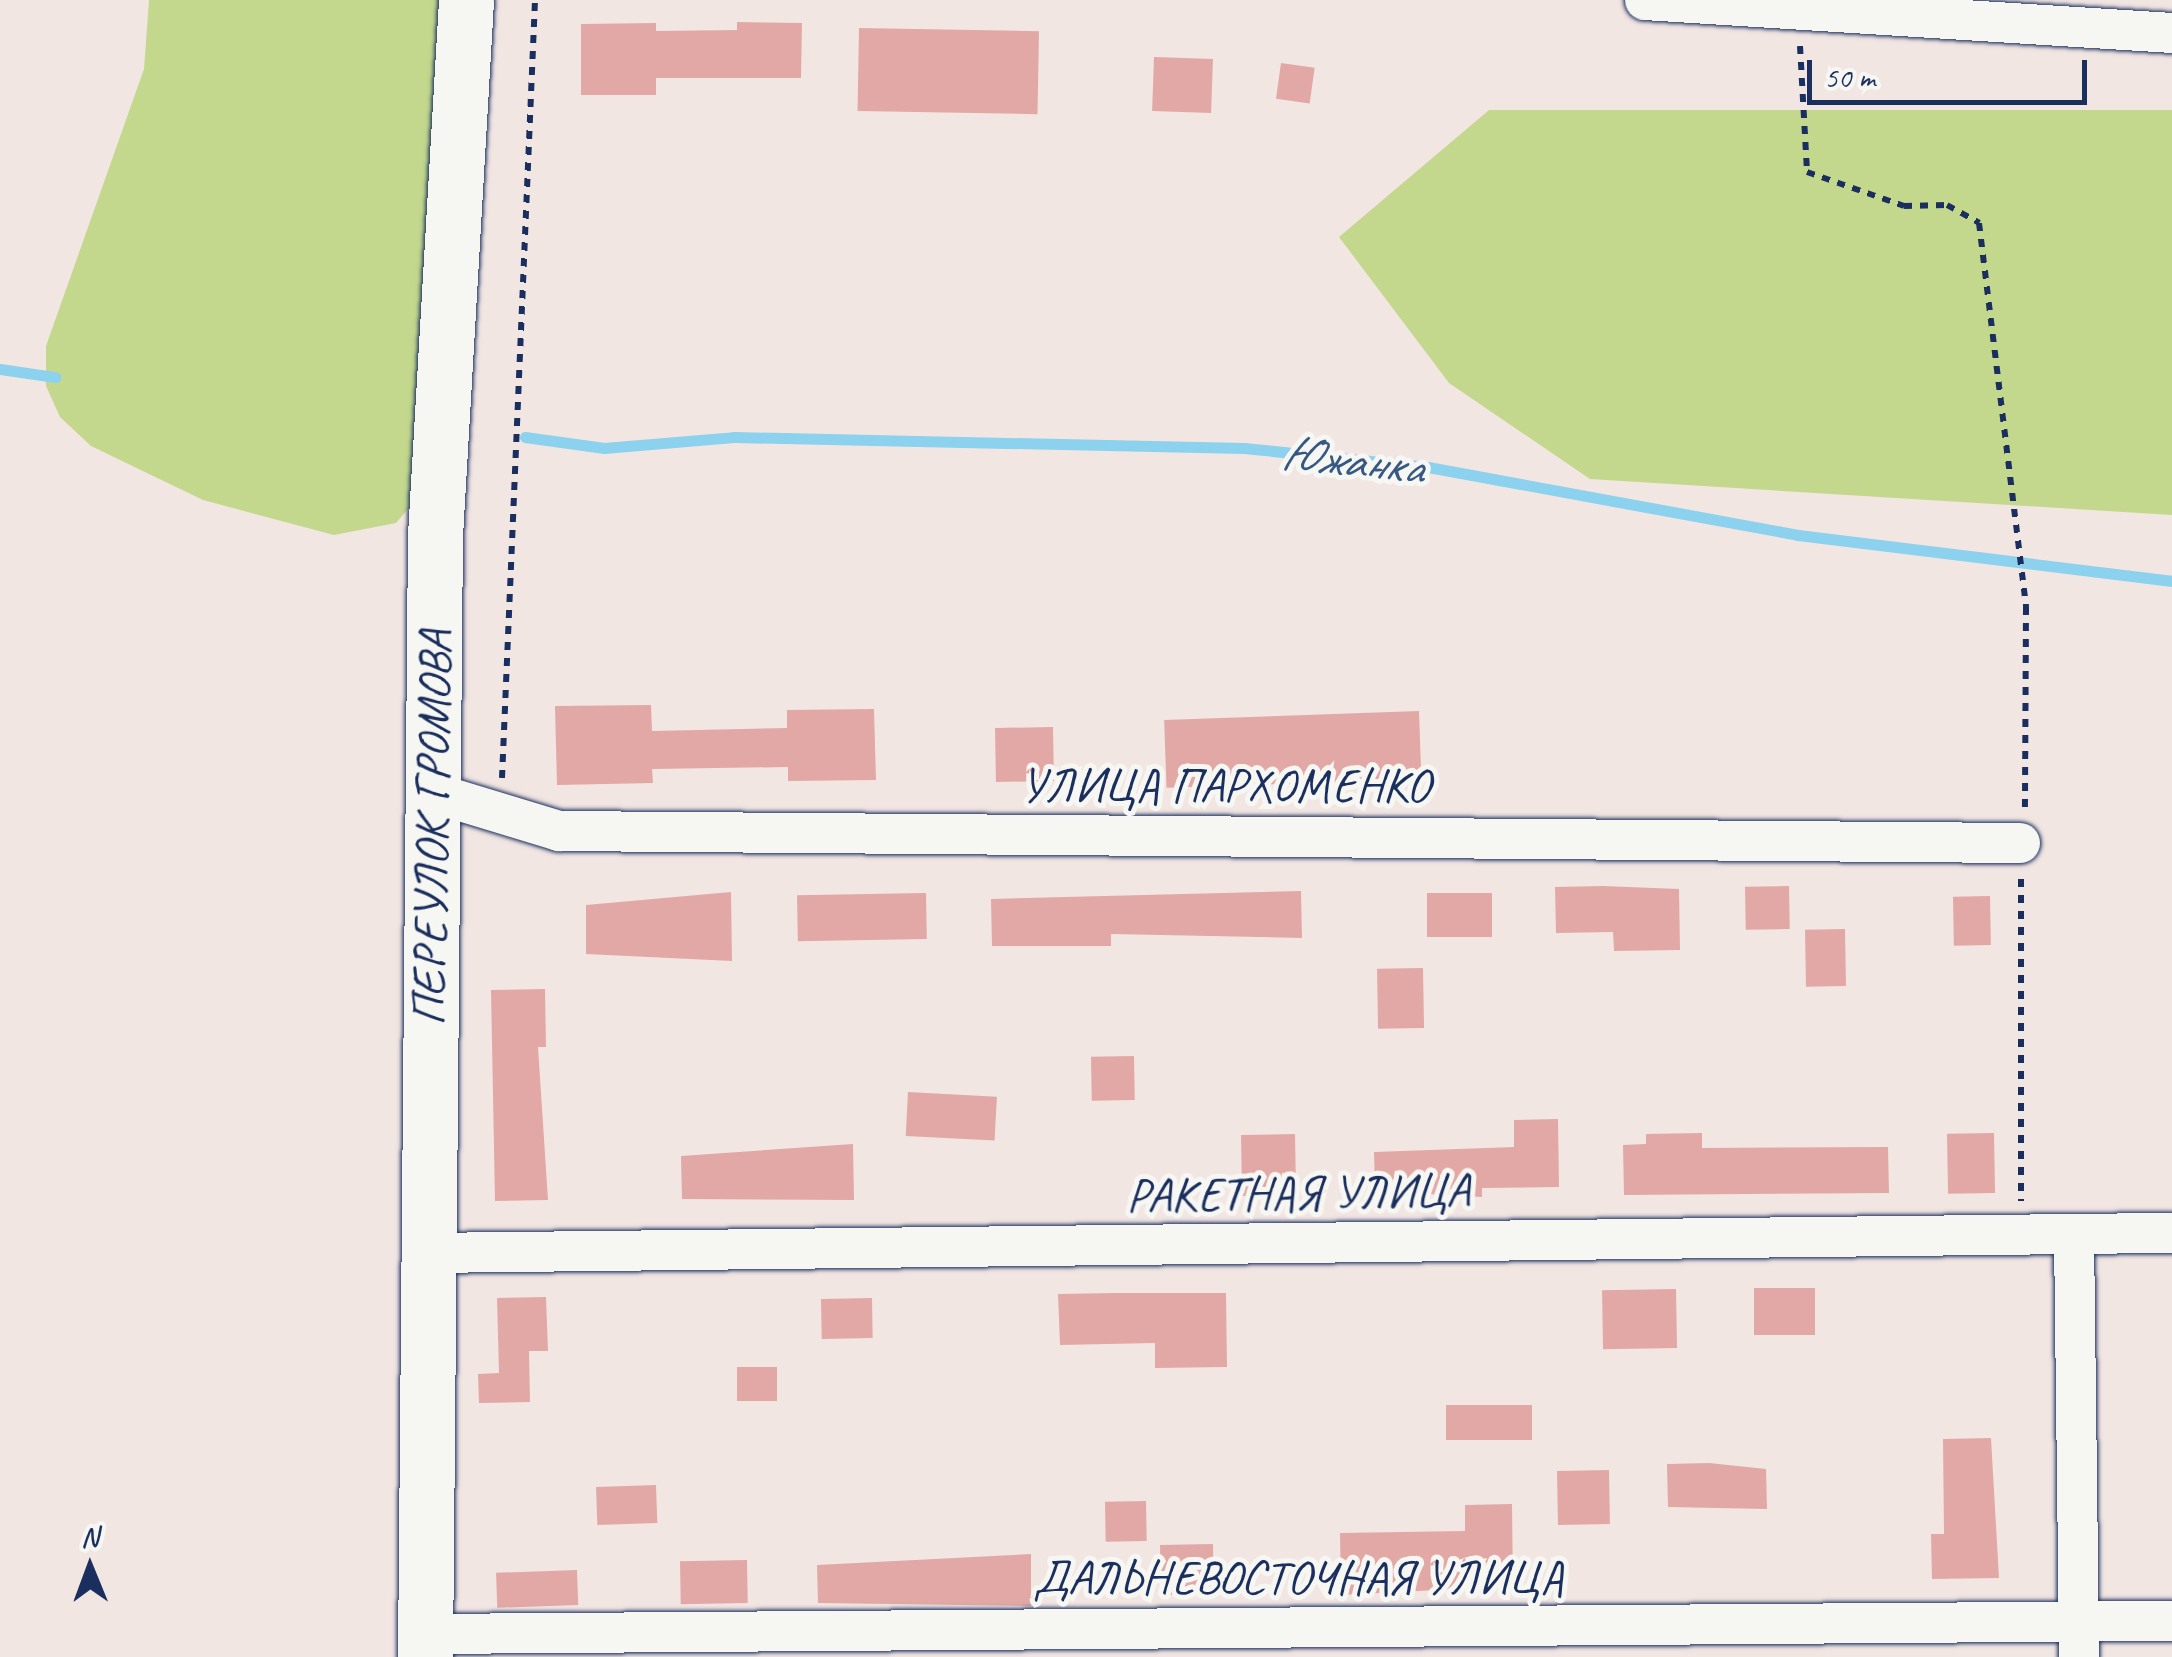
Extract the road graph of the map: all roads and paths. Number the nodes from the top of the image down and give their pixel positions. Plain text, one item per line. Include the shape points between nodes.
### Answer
1 (466, 0) edge
2 (535, 0) edge
3 (1645, 0) edge
4 (1783, 3) edge
5 (2172, 33) edge
6 (434, 794) junction
7 (500, 813) junction
8 (2020, 842) junction
9 (2172, 1233) edge
10 (2074, 1234) junction
11 (2019, 1235) junction
12 (426, 1253) junction
13 (2172, 1621) edge
14 (2079, 1640) edge
15 (425, 1645) edge

1 - 6 street, ПЕРЕУЛОК ГРОМОВА via 435,535
2 - 7 path
3 - 4 street
4 - 5 street
4 - 8 path via 1807,172 1904,206 1947,205 1979,223 2026,607 2029,782
6 - 7 street, УЛИЦА ПАРХОМЕНКО
6 - 12 street, ПЕРЕУЛОК ГРОМОВА
7 - 8 street, УЛИЦА ПАРХОМЕНКО via 559,831
8 - 11 path via 2026,1133
9 - 10 street, РАКЕТНАЯ УЛИЦА
10 - 11 street, РАКЕТНАЯ УЛИЦА
10 - 14 street
11 - 12 street, РАКЕТНАЯ УЛИЦА
12 - 15 street, ПЕРЕУЛОК ГРОМОВА
13 - 14 street, ДАЛЬНЕВОСТОЧНАЯ УЛИЦА
14 - 15 street, ДАЛЬНЕВОСТОЧНАЯ УЛИЦА

